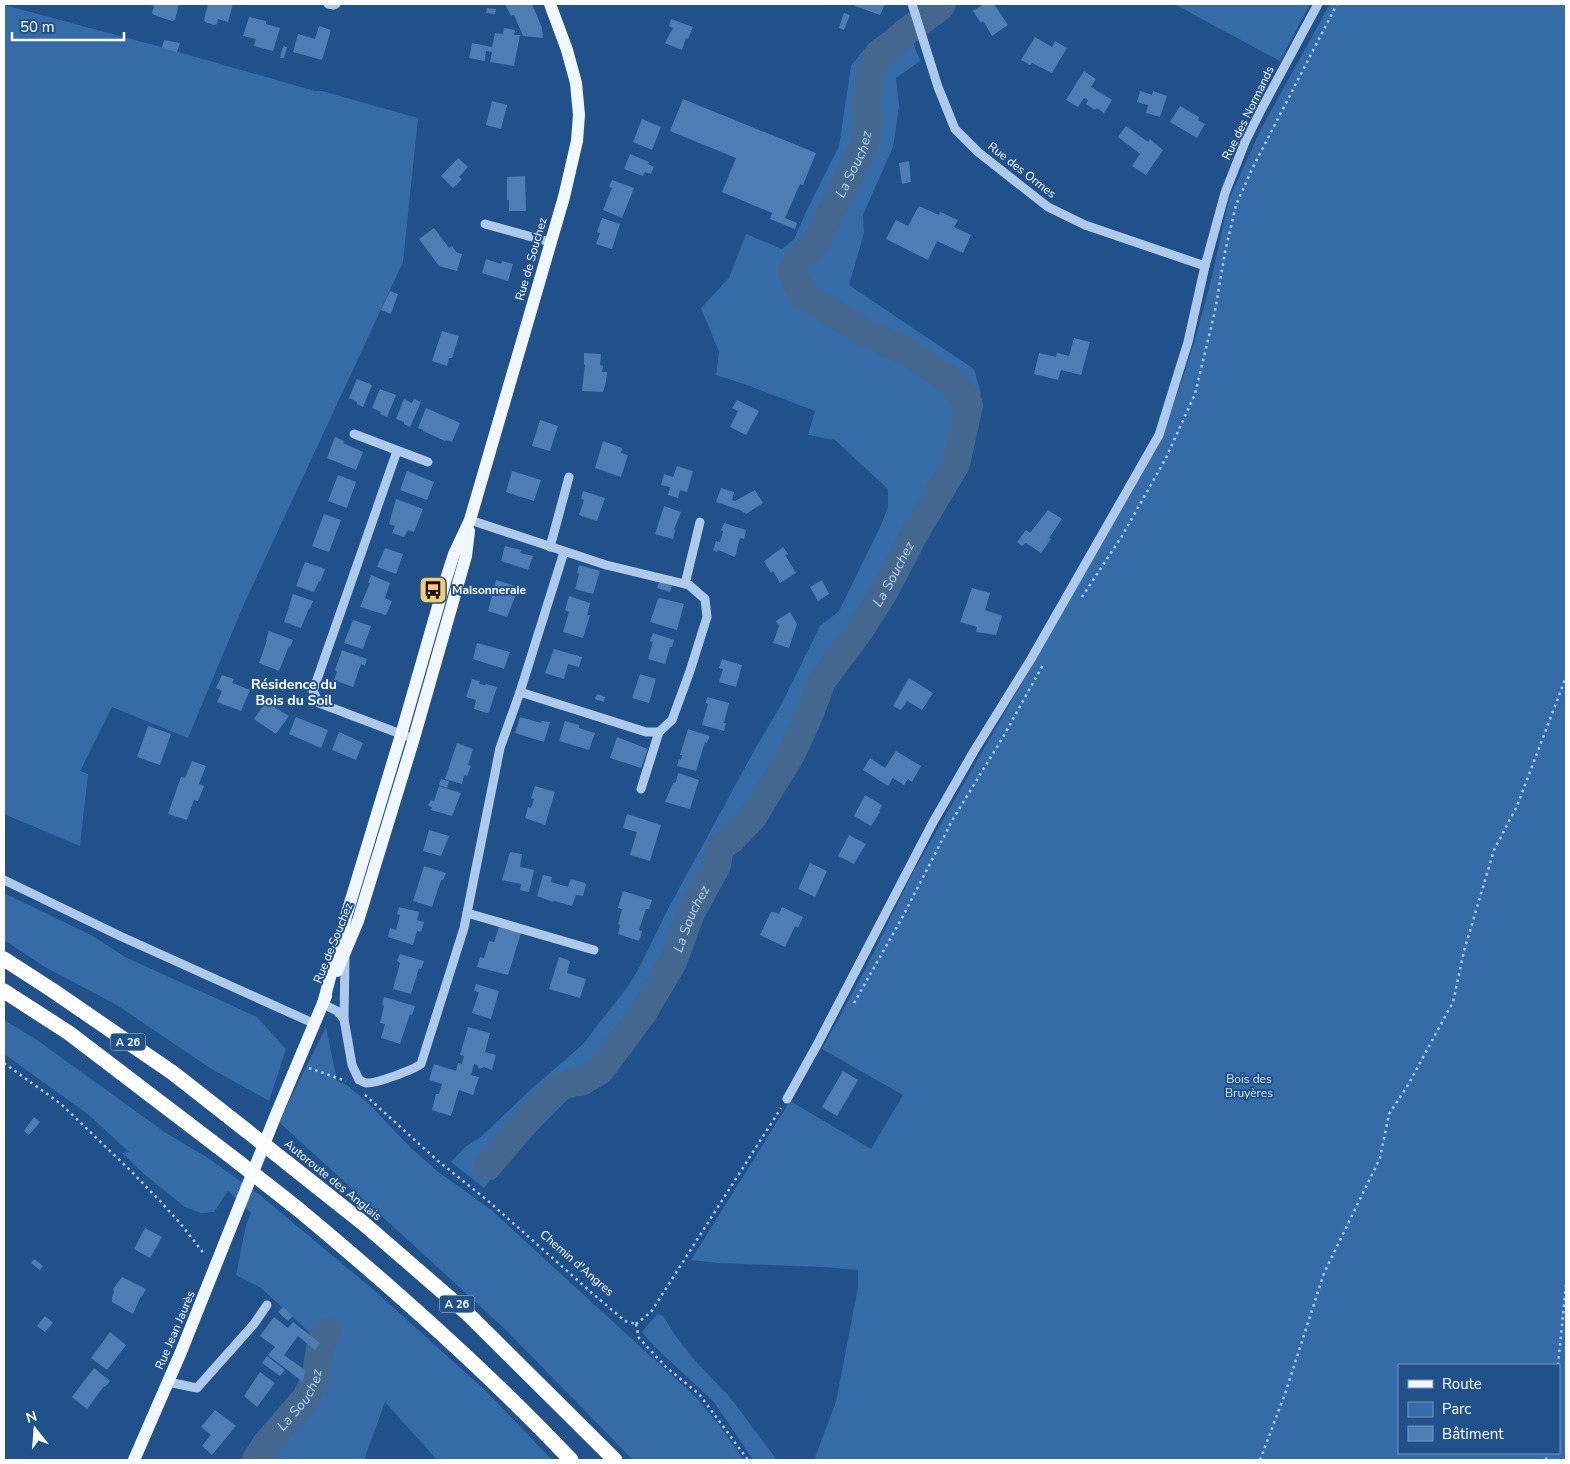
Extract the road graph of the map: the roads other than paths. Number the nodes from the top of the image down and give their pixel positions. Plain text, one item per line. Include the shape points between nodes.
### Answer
1 (328, 4) edge
2 (336, 4) edge
3 (550, 4) edge
4 (1318, 4) edge
5 (913, 8) edge
6 (485, 224) dead end
7 (550, 242) junction
8 (1205, 266) junction
9 (354, 434) dead end
10 (397, 451) junction
11 (428, 462) dead end
12 (569, 477) dead end
13 (470, 520) junction
14 (700, 522) dead end
15 (550, 547) junction
16 (564, 552) junction
17 (685, 584) junction
18 (520, 692) junction
19 (659, 732) junction
20 (407, 736) junction
21 (641, 789) dead end
22 (4, 880) edge
23 (467, 913) junction
24 (594, 950) dead end
25 (345, 954) junction
26 (4, 959) edge
27 (4, 992) edge
28 (323, 1004) junction
29 (344, 1018) junction
30 (315, 1024) junction
31 (787, 1099) road end
32 (267, 1305) dead end
33 (168, 1382) junction
34 (134, 1460) edge
35 (571, 1460) edge
36 (615, 1460) edge

1 - 2 street
3 - 7 main road, Rue de Souchez via 576,83 580,114 564,197
4 - 8 street, Rue des Normands via 1245,142 1225,193
5 - 8 street, Rue des Ormes via 955,129 978,152 1048,207 1086,225
6 - 7 street
7 - 13 main road, Rue de Souchez
8 - 31 street, Rue des Normands via 1188,342 1159,436 932,824
9 - 10 street
10 - 11 street
10 - 20 street via 313,691 319,703
12 - 15 street
13 - 15 street
13 - 20 main road, Rue de Souchez via 466,556
14 - 17 street
15 - 16 street
16 - 17 street
16 - 18 street
17 - 19 street via 705,599 707,617 672,720
18 - 19 street via 646,732
18 - 23 street via 500,748
19 - 21 street
20 - 25 main road, Rue de Souchez via 358,921
20 - 28 main road, Rue de Souchez via 347,913
22 - 30 street
23 - 24 street
23 - 29 street via 420,1064 368,1083 359,1080 352,1065
25 - 28 main road, Rue de Souchez
25 - 29 street
26 - 36 highway, Autoroute des Anglais / A 26, bridge via 173,1073 363,1223 467,1313
27 - 35 highway, A 26, bridge via 69,1033 298,1209 424,1317
28 - 29 street
28 - 30 main road, Rue Jean Jaurès
30 - 33 main road, Rue Jean Jaurès via 239,1209 212,1263
32 - 33 street via 197,1388
33 - 34 main road, Rue Jean Jaurès

